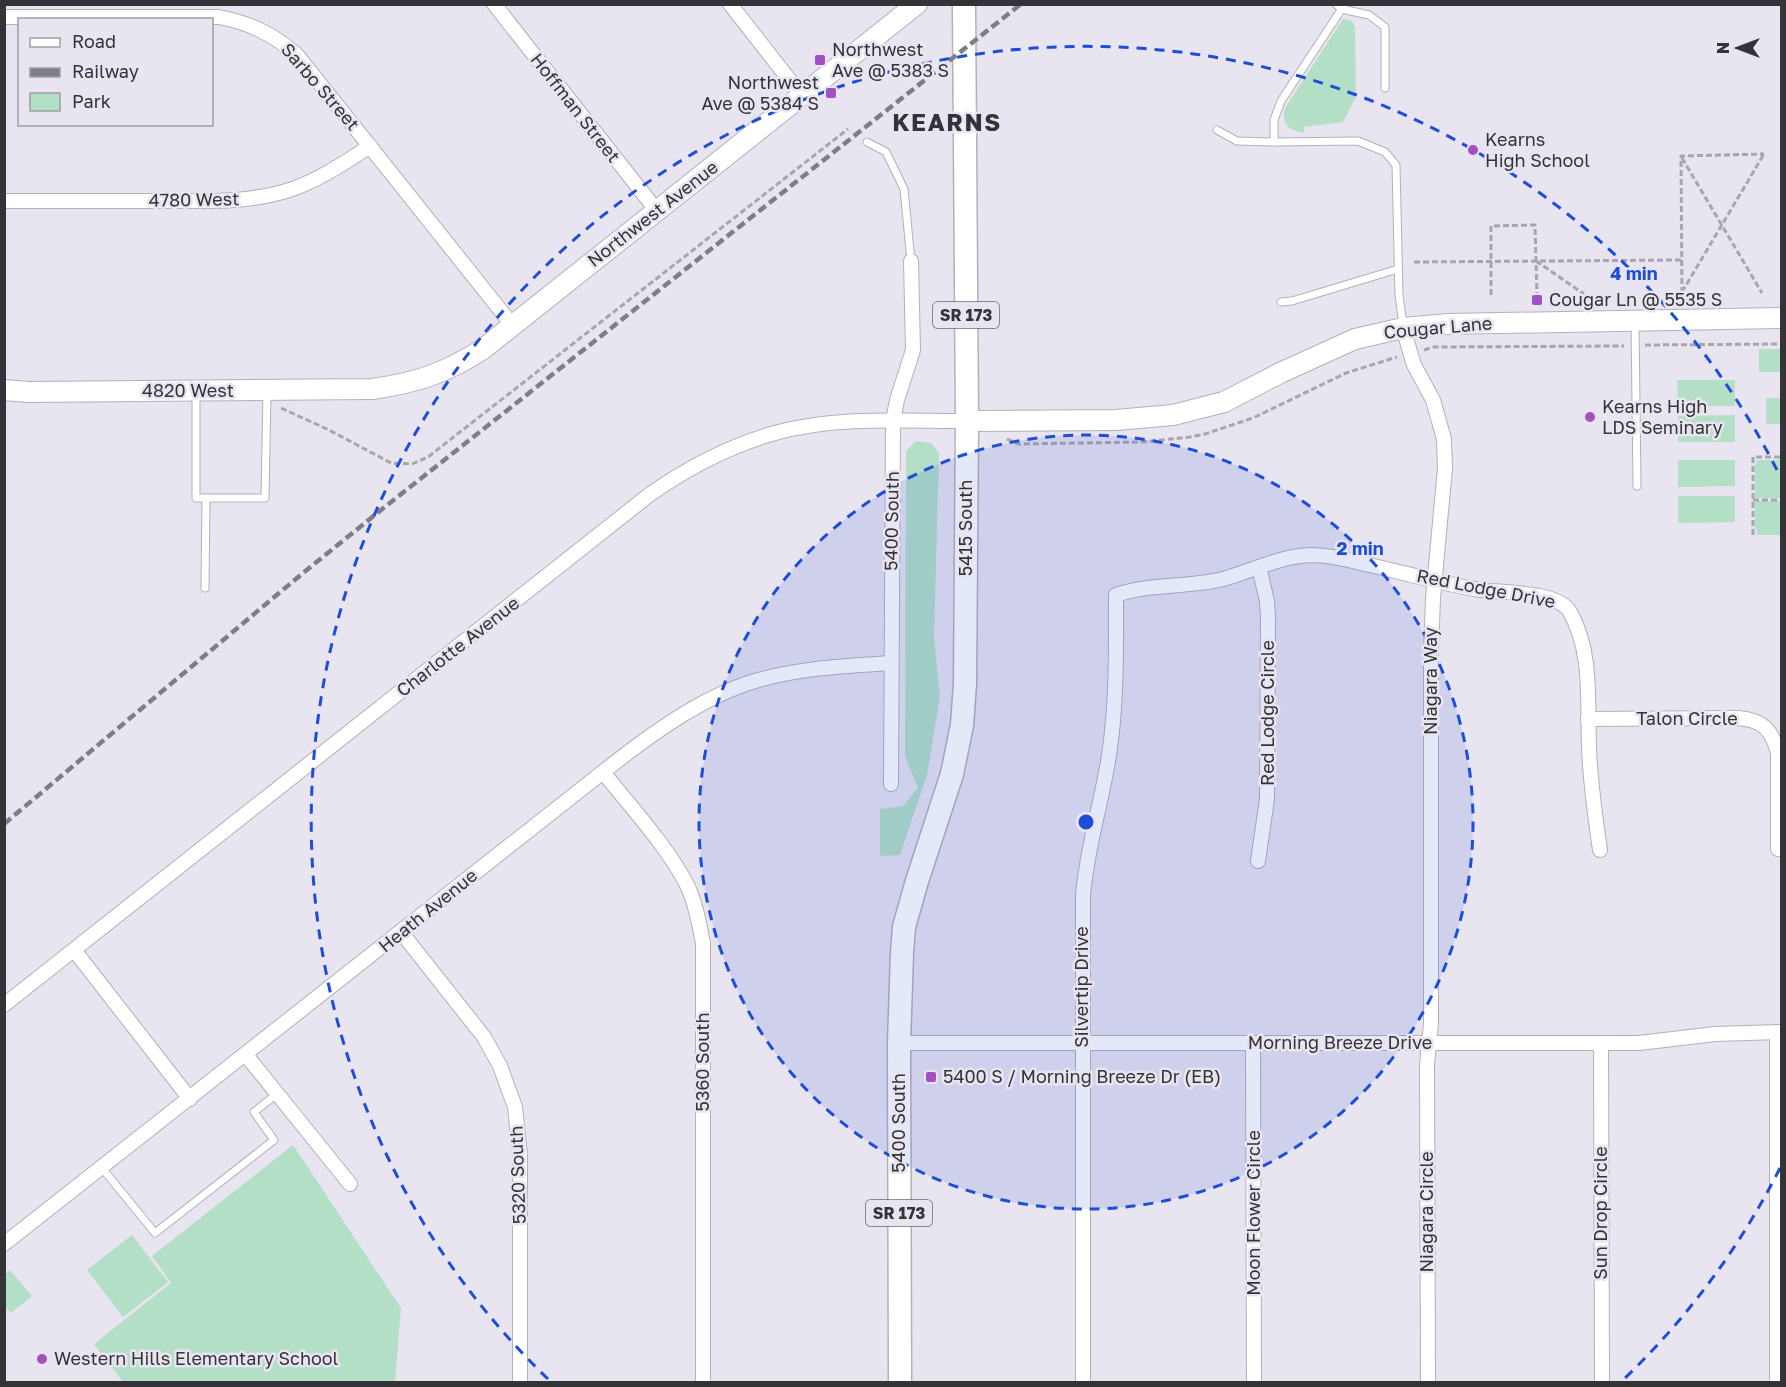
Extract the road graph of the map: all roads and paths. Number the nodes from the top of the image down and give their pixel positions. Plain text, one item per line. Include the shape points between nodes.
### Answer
1 (494, 4) edge
2 (730, 4) edge
3 (917, 4) edge
4 (964, 4) edge
5 (1341, 6) edge
6 (199, 10) edge
7 (4, 17) edge
8 (1385, 88) dead end
9 (802, 96) junction
10 (848, 129) dead end
11 (1217, 130) dead end
12 (867, 142) dead end
13 (1274, 142) junction
14 (370, 146) junction
15 (1681, 156) junction
16 (4, 201) edge
17 (657, 211) junction
18 (1722, 225) junction
19 (1682, 260) junction
20 (911, 261) joint
21 (1491, 261) junction
22 (1536, 261) junction
23 (1414, 262) dead end
24 (1398, 269) junction
25 (1762, 293) dead end
26 (1584, 294) dead end
27 (1491, 295) dead end
28 (1537, 295) dead end
29 (1281, 302) dead end
30 (1782, 318) edge
31 (1635, 320) junction
32 (513, 326) junction
33 (1403, 328) junction
34 (1782, 344) edge
35 (1635, 345) junction
36 (1434, 347) dead end
37 (372, 389) joint
38 (4, 390) edge
39 (196, 391) junction
40 (267, 398) junction
41 (893, 421) junction
42 (967, 421) junction
43 (1782, 457) edge
44 (1637, 486) dead end
45 (206, 498) junction
46 (1753, 500) junction
47 (1782, 500) edge
48 (1753, 535) dead end
49 (1259, 567) junction
50 (1435, 581) junction
51 (205, 588) dead end
52 (1116, 595) joint
53 (891, 663) junction
54 (1588, 719) junction
55 (603, 772) junction
56 (891, 784) dead end
57 (1778, 849) dead end
58 (1600, 850) dead end
59 (1258, 861) dead end
60 (401, 932) junction
61 (74, 950) junction
62 (4, 1005) edge
63 (1779, 1032) edge
64 (899, 1043) junction
65 (1253, 1043) junction
66 (1429, 1043) junction
67 (1601, 1043) junction
68 (1082, 1044) junction
69 (246, 1055) junction
70 (277, 1094) junction
71 (190, 1099) junction
72 (102, 1168) junction
73 (350, 1184) dead end
74 (4, 1244) edge
75 (520, 1383) edge
76 (703, 1383) edge
77 (900, 1383) edge
78 (1083, 1383) edge
79 (1254, 1383) edge
80 (1428, 1383) edge
81 (1602, 1383) edge
82 (1777, 1383) edge

1 - 17 street, Hoffman Street
2 - 9 street
3 - 9 street, Northwest Avenue
4 - 42 main road, 5415 South / SR 173
5 - 8 lane via 1369,15 1385,27
5 - 13 lane via 1281,101 1274,120
6 - 7 street, Sarbo Street
6 - 14 street, Sarbo Street via 240,21 276,37 297,55
9 - 17 street, Northwest Avenue
10 - 40 path via 428,457 412,464 379,459
11 - 13 lane via 1237,141
12 - 20 lane via 886,152 904,189
13 - 24 lane via 1358,141 1385,152 1396,165
14 - 16 street, 4780 West via 318,180 266,197 239,201
14 - 32 street, Sarbo Street
15 - 18 path
15 - 18 path via 1764,154
15 - 19 path
17 - 32 street, Northwest Avenue
18 - 19 path via 1682,293
18 - 25 path
19 - 22 path
20 - 41 street, 5400 South via 913,350
21 - 22 path
21 - 22 path via 1491,226 1535,225
21 - 23 path
21 - 27 path
22 - 26 path
22 - 28 path
24 - 29 lane
24 - 33 lane
30 - 31 street, Cougar Lane
31 - 33 street, Cougar Lane
31 - 35 lane
32 - 37 street, Northwest Avenue via 441,373
33 - 42 street, Cougar Lane via 1354,339 1224,402 1173,415 1116,420
33 - 50 street, Niagara Way via 1414,365 1433,400 1444,439
34 - 35 path
35 - 36 path
35 - 44 lane
37 - 40 street, 4820 West
38 - 39 street, 4820 West
39 - 40 street, 4820 West
39 - 45 lane via 196,498
40 - 45 lane via 266,498
41 - 42 street, Charlotte Avenue
41 - 53 street, 5400 South
41 - 61 street, Charlotte Avenue via 830,424 777,433 729,449 674,477
42 - 64 main road, 5415 South / SR 173 via 962,725 952,774 904,927
43 - 46 path via 1753,457
45 - 51 lane
46 - 47 path
46 - 48 path
49 - 50 street, Red Lodge Drive via 1293,557 1329,556
49 - 52 street, Red Lodge Drive via 1223,579
49 - 59 street, Red Lodge Circle via 1269,616 1267,799
50 - 54 street, Red Lodge Drive via 1561,602 1577,627 1584,653
50 - 66 street, Niagara Way via 1431,652
52 - 68 street, Silvertip Drive via 1114,718 1083,895
53 - 55 street, Heath Avenue via 818,668 753,681 704,702
53 - 56 street, 5400 South
54 - 57 street, Talon Circle via 1738,718 1760,723 1775,739 1778,753
54 - 58 street
55 - 60 street, Heath Avenue
55 - 76 street, 5360 South via 687,885 703,944
60 - 69 street, Heath Avenue
60 - 75 street, 5320 South via 484,1037 515,1107 520,1154
61 - 62 street, Charlotte Avenue
61 - 71 street
63 - 67 street, Morning Breeze Drive
63 - 82 street
64 - 68 street, Morning Breeze Drive
64 - 77 main road, 5400 South / SR 173
65 - 66 street, Morning Breeze Drive
65 - 68 street, Morning Breeze Drive
65 - 79 street, Moon Flower Circle
66 - 67 street, Morning Breeze Drive
66 - 80 street, Niagara Circle
67 - 81 street, Sun Drop Circle
68 - 78 street, Silvertip Drive
69 - 70 street
69 - 71 street, Heath Avenue
70 - 72 lane via 254,1112 274,1140 155,1233
70 - 73 street
71 - 72 street, Heath Avenue
72 - 74 street, Heath Avenue

